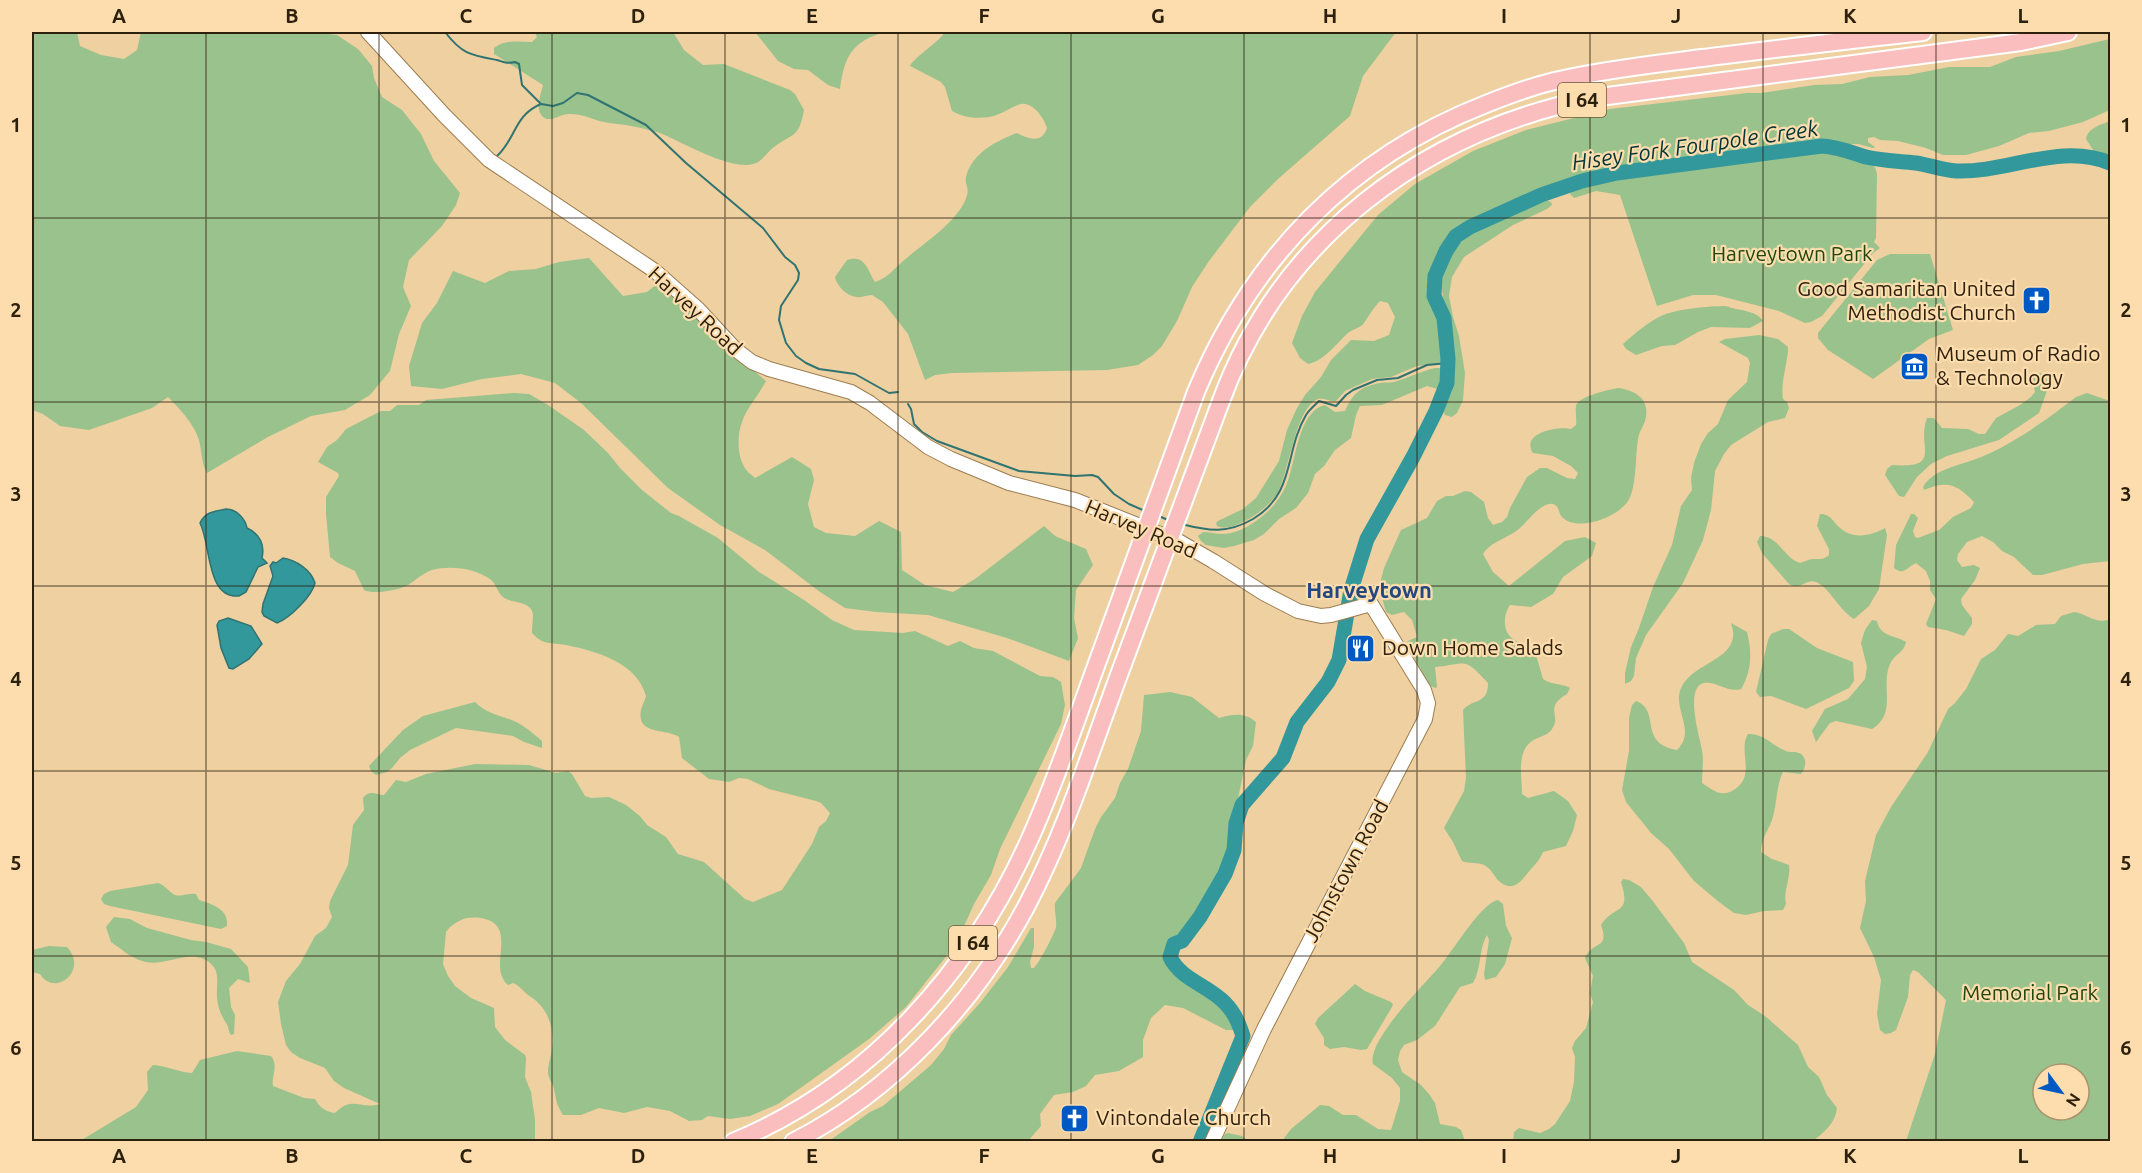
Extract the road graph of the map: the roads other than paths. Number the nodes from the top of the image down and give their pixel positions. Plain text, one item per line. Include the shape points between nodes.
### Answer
1 (368, 32) edge
2 (1918, 32) edge
3 (2068, 32) edge
4 (1371, 604) joint
5 (733, 1142) edge
6 (793, 1142) edge
7 (1212, 1142) edge

1 - 4 street, Harvey Road via 489,160 655,271 752,362 851,392 951,459 1008,483 1075,500 1179,542 1290,607 1321,616
2 - 5 highway, I 64, bridge via 1653,64 1563,79 1503,97 1433,127 1388,154 1330,198 1287,242 1250,291 1214,353 1196,392 1032,834 979,934 904,1027 872,1056 819,1096
3 - 6 highway, I 64, bridge via 2021,42 1592,98 1535,111 1476,133 1430,156 1354,210 1285,284 1240,355 1046,864 1004,944 952,1014 899,1068 835,1117
4 - 7 street, Johnstown Road via 1424,690 1428,703 1425,719 1264,1029

